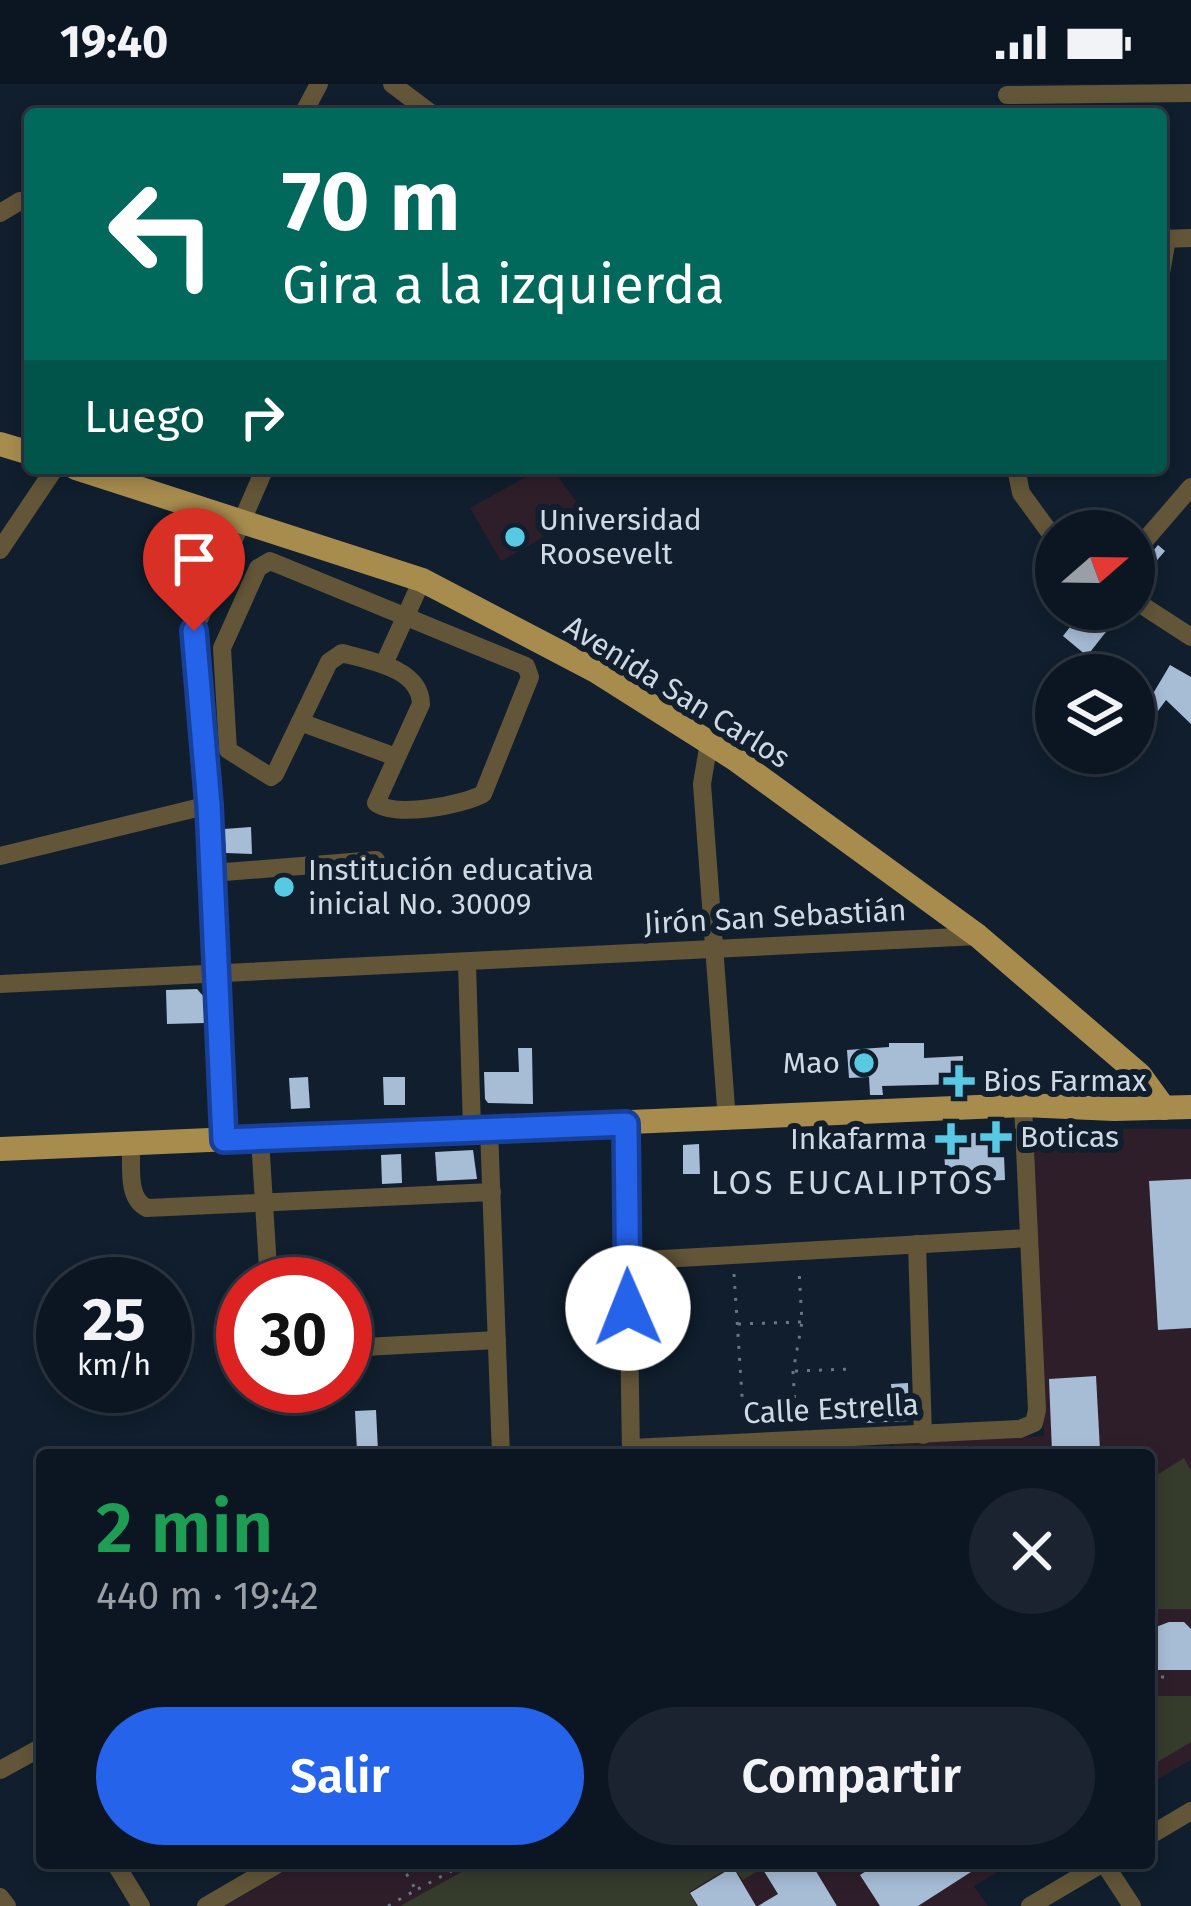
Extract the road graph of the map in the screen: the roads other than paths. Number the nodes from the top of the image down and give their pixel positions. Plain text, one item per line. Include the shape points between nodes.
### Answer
1 (392, 84) edge
2 (1191, 93) edge
3 (1007, 98) edge
4 (424, 108) edge
5 (51, 474) edge
6 (96, 474) edge
7 (262, 474) edge
8 (1017, 474) edge
9 (1191, 487) edge
10 (1035, 511) edge
11 (242, 519) junction
12 (1155, 529) edge
13 (0, 550) edge
14 (422, 580) junction
15 (404, 613) junction
16 (1155, 614) edge
17 (1191, 638) edge
18 (384, 664) junction
19 (300, 722) junction
20 (709, 742) junction
21 (396, 757) junction
22 (209, 805) junction
23 (0, 856) edge
24 (376, 860) dead end
25 (212, 874) junction
26 (978, 936) junction
27 (715, 951) junction
28 (467, 964) junction
29 (217, 975) junction
30 (0, 984) edge
31 (1023, 1105) junction
32 (1191, 1107) edge
33 (1164, 1108) junction
34 (728, 1120) junction
35 (626, 1124) junction
36 (480, 1129) junction
37 (260, 1138) junction
38 (224, 1140) junction
39 (130, 1144) junction
40 (0, 1149) edge
41 (492, 1192) junction
42 (264, 1203) junction
43 (1029, 1238) junction
44 (916, 1244) junction
45 (267, 1257) edge
46 (626, 1261) junction
47 (497, 1340) junction
48 (372, 1347) edge
49 (923, 1435) junction
50 (501, 1449) edge
51 (631, 1449) edge
52 (669, 1449) edge
53 (36, 1750) edge
54 (0, 1770) edge
55 (1191, 1811) edge
56 (1155, 1832) edge
57 (119, 1869) edge
58 (262, 1869) edge
59 (1093, 1869) edge
60 (1107, 1869) edge
61 (0, 1897) edge
62 (1035, 1905) edge
63 (7, 1906) edge
64 (141, 1906) edge
65 (206, 1906) edge
66 (1132, 1906) edge

1 - 4 street
2 - 3 street
5 - 13 street
6 - 11 main road, Avenida San Carlos
7 - 11 street
8 - 10 street
9 - 12 street
11 - 14 main road, Avenida San Carlos
11 - 22 street via 194,631
14 - 15 street
14 - 20 main road, Avenida San Carlos via 596,670
15 - 18 street
15 - 19 street via 262,562 222,648 225,745 271,777
15 - 21 street via 526,667 530,676 478,798 382,808 376,796
16 - 17 street
18 - 19 street via 334,656
18 - 21 street via 421,694
19 - 21 street
20 - 26 main road, Avenida San Carlos
20 - 27 street via 702,784
22 - 23 street
22 - 25 street
24 - 25 street
25 - 29 street
26 - 27 street, Jirón San Sebastián
26 - 33 main road, Avenida San Carlos via 1140,1075
27 - 28 street, Jirón San Sebastián
27 - 34 street
28 - 29 street, Jirón San Sebastián
28 - 36 street
29 - 30 street, Jirón San Sebastián
29 - 38 street
31 - 33 main road
31 - 34 main road
31 - 43 street
32 - 33 main road
34 - 35 main road
35 - 36 main road
35 - 46 street
36 - 37 main road
36 - 41 street
37 - 38 main road
37 - 42 street
38 - 39 main road
39 - 40 main road
39 - 42 street via 140,1206
41 - 42 street
41 - 47 street
42 - 45 street
43 - 44 street
43 - 49 street, Calle Estrella via 1034,1423
44 - 46 street
44 - 49 street
46 - 51 street
47 - 48 street
47 - 50 street
49 - 52 street, Calle Estrella
53 - 54 street
55 - 56 street
57 - 64 street
58 - 65 street
59 - 62 street
60 - 66 street
61 - 63 street

